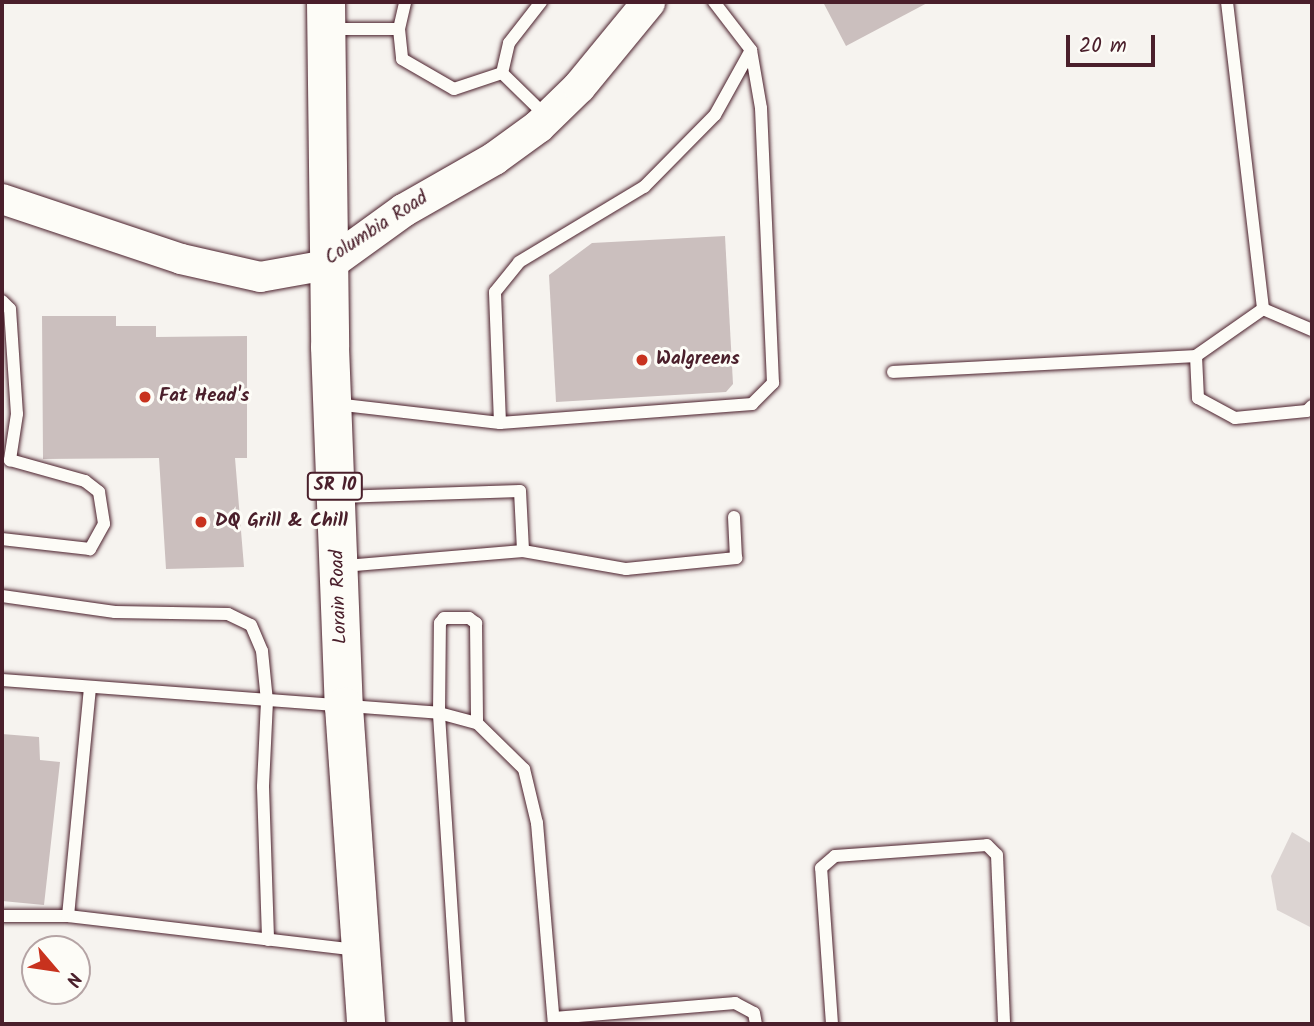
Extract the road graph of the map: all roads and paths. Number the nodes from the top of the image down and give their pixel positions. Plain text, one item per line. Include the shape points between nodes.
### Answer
1 (405, 2) edge
2 (541, 2) edge
3 (648, 2) edge
4 (714, 2) edge
5 (1227, 2) edge
6 (326, 15) edge
7 (400, 29) junction
8 (751, 50) junction
9 (502, 73) junction
10 (547, 117) junction
11 (2, 199) edge
12 (327, 265) junction
13 (2, 301) edge
14 (1263, 309) junction
15 (1312, 330) edge
16 (1196, 356) junction
17 (893, 372) dead end
18 (332, 403) junction
19 (1312, 406) edge
20 (500, 423) junction
21 (6, 459) edge
22 (336, 497) junction
23 (734, 517) dead end
24 (2, 539) edge
25 (523, 551) junction
26 (339, 566) junction
27 (2, 596) edge
28 (2, 680) edge
29 (90, 688) junction
30 (267, 701) junction
31 (344, 707) junction
32 (439, 713) junction
33 (477, 723) junction
34 (2, 916) edge
35 (68, 916) junction
36 (268, 940) junction
37 (360, 951) junction
38 (554, 1021) edge
39 (366, 1024) edge
40 (459, 1024) edge
41 (756, 1024) edge
42 (832, 1024) edge
43 (1004, 1024) edge

1 - 7 lane
2 - 9 lane via 509,43
3 - 10 main road, Columbia Road
4 - 8 lane
5 - 14 lane
6 - 7 lane
6 - 12 main road, Lorain Road / SR 10
7 - 9 lane via 402,59 454,89
8 - 20 lane via 715,115 644,187 519,261 495,292
8 - 20 lane via 761,108 773,383 752,404
9 - 10 lane
10 - 12 main road, Columbia Road via 494,158 403,210
11 - 12 street, Columbia Road via 181,259 260,277
12 - 18 main road, Lorain Road / SR 10
13 - 21 lane via 10,309 17,414
14 - 15 lane
14 - 16 lane
16 - 17 lane
16 - 19 lane via 1198,398 1235,418 1307,411
18 - 20 lane
18 - 22 main road, Lorain Road / SR 10
21 - 24 lane via 85,481 99,492 104,524 90,549
22 - 25 lane via 520,491
22 - 26 main road, Lorain Road / SR 10
23 - 25 lane via 736,558 626,569
25 - 26 lane
26 - 31 main road, Lorain Road / SR 10
27 - 30 lane via 115,612 228,614 251,625 262,651
28 - 29 lane
29 - 30 lane
29 - 35 lane
30 - 31 lane
30 - 36 lane via 263,788
31 - 32 lane
31 - 37 main road, Lorain Road / SR 10
32 - 33 lane
32 - 33 lane via 440,623 444,618 469,618 476,623
32 - 40 lane
33 - 38 lane via 524,769 537,823
34 - 35 lane
35 - 36 lane
36 - 37 lane
37 - 39 main road, Lorain Road / SR 10
38 - 41 lane via 735,1003 754,1013
42 - 43 lane via 821,868 835,856 987,845 997,855

